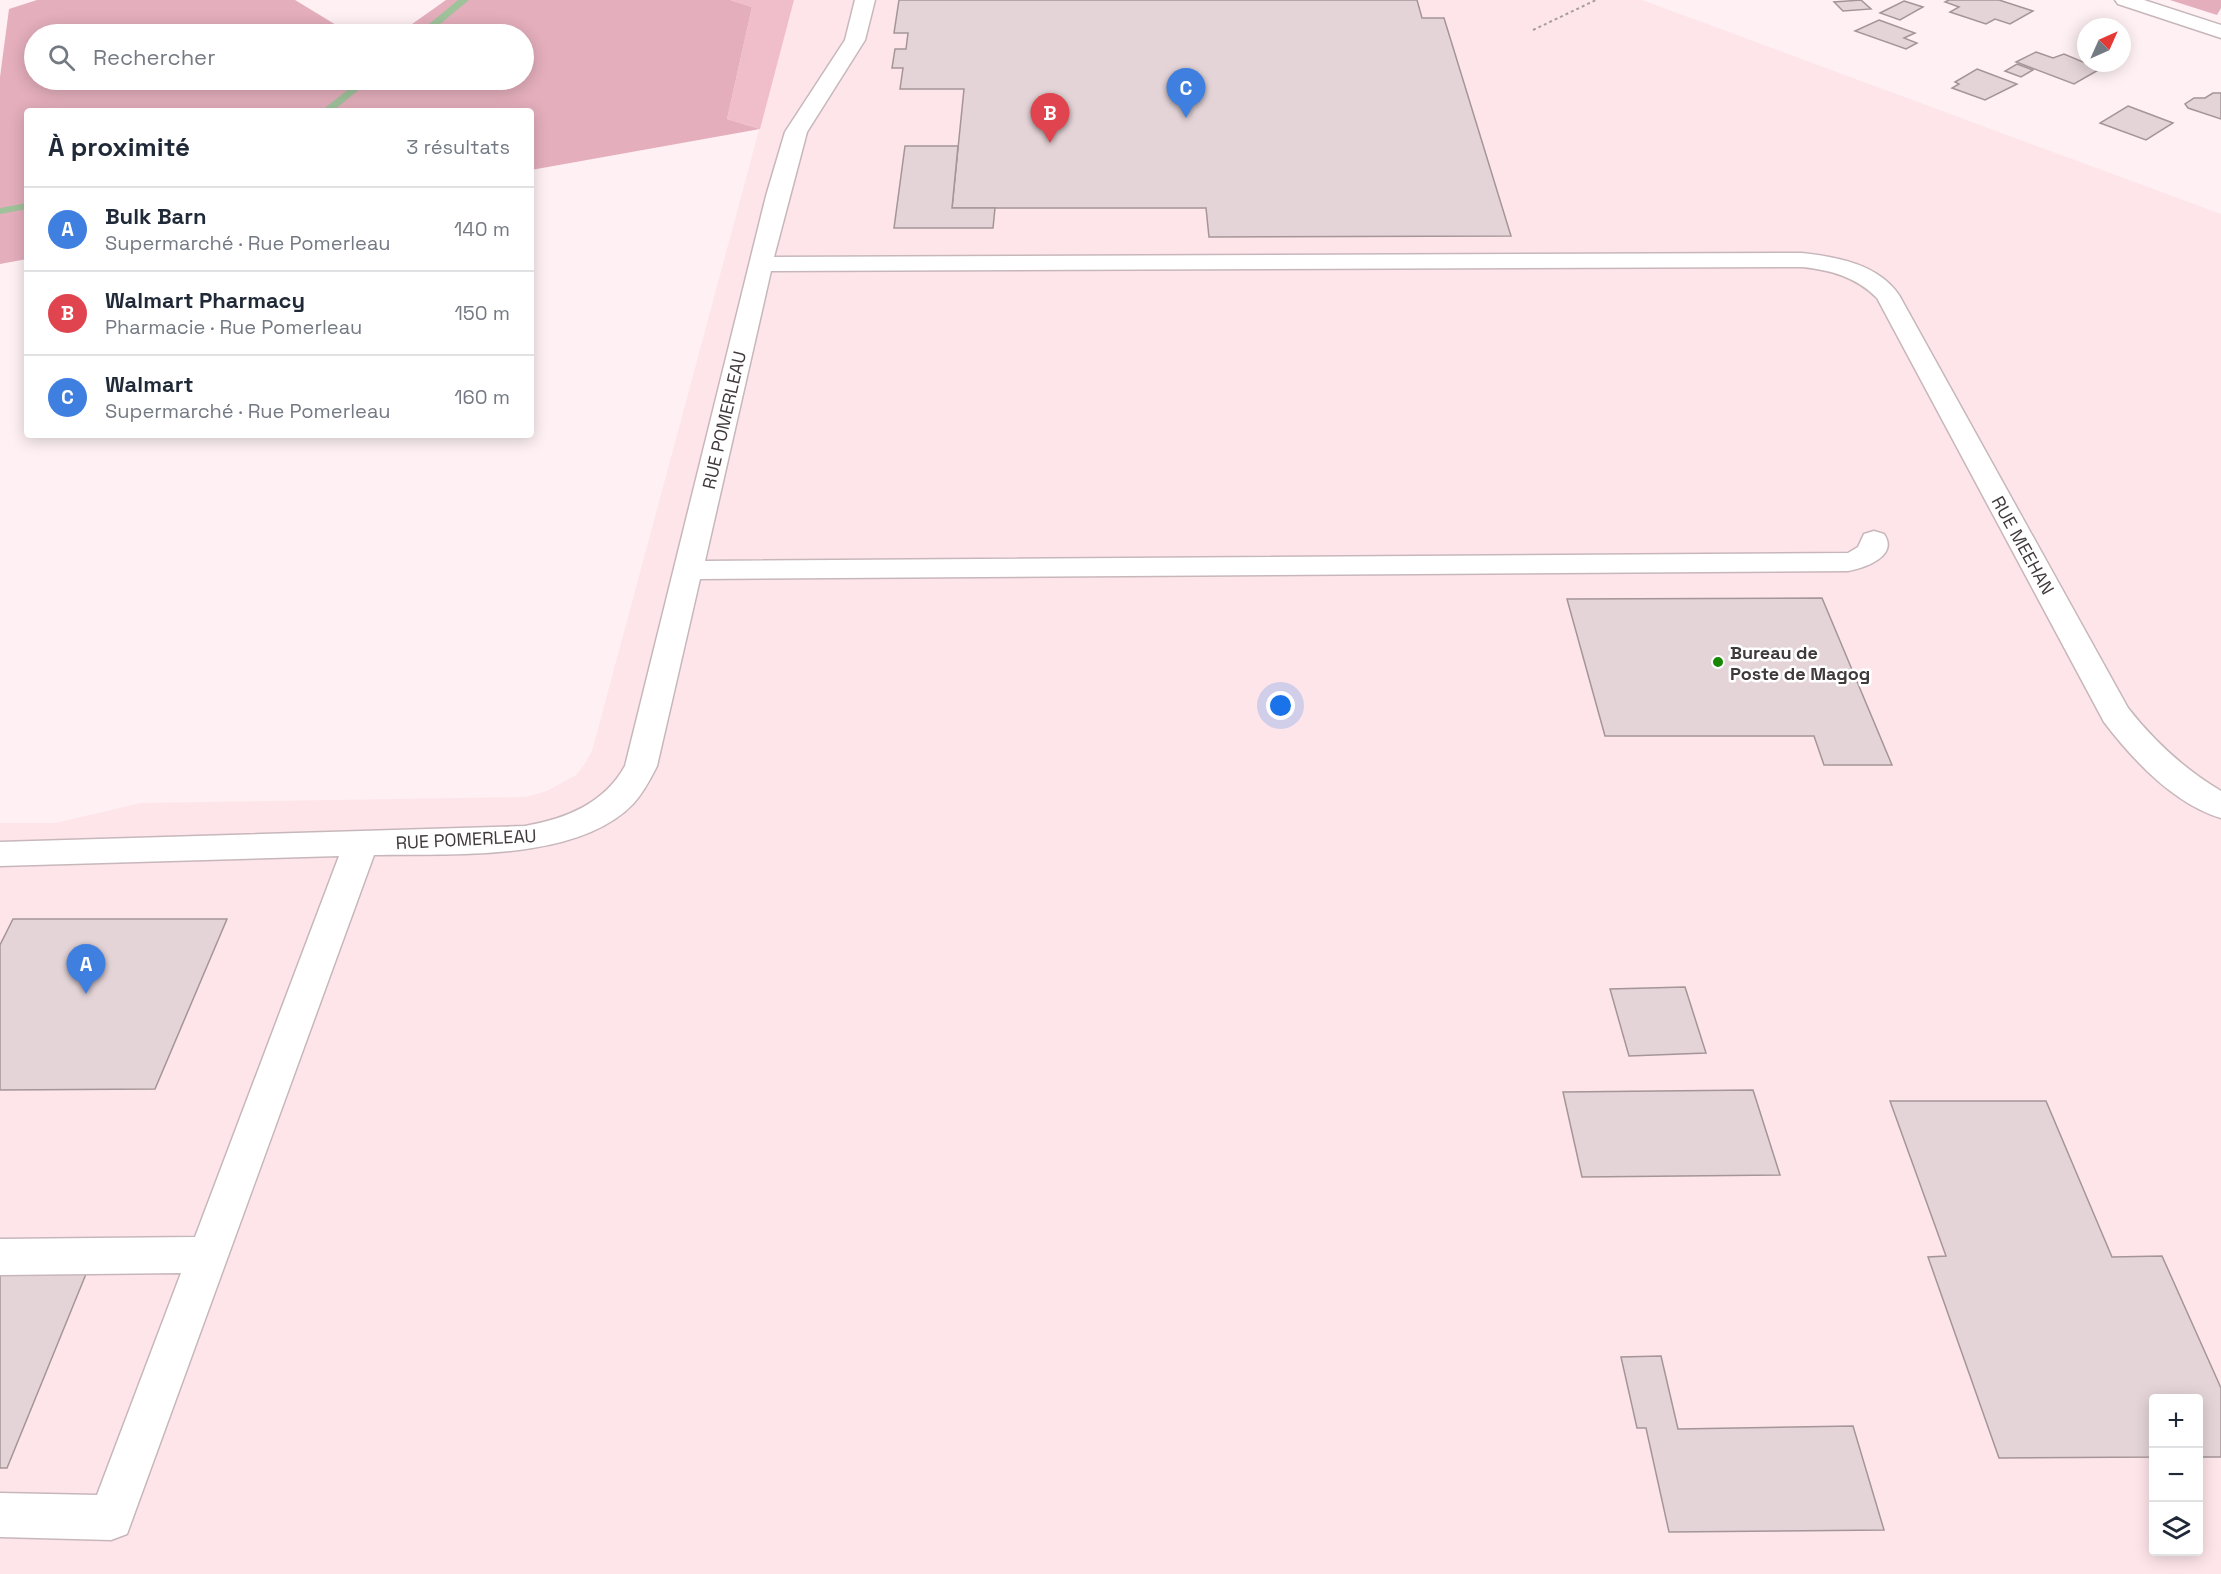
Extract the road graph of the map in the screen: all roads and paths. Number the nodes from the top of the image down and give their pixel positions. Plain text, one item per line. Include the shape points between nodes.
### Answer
1 (865, 0) edge
2 (1596, 0) edge
3 (2125, 0) edge
4 (1533, 30) dead end
5 (2221, 32) edge
6 (760, 264) junction
7 (1874, 540) dead end
8 (688, 570) junction
9 (2221, 806) edge
10 (361, 844) junction
11 (0, 854) edge
12 (209, 1256) junction
13 (0, 1257) edge
14 (0, 1515) edge

1 - 6 street, RUE POMERLEAU via 855,40 796,132
2 - 4 path
3 - 5 street
6 - 8 street, RUE POMERLEAU
6 - 9 street, RUE MEEHAN via 1802,260 1846,268 1871,280 1887,295 2115,714 2151,757
7 - 8 street via 1871,552 1848,562
8 - 10 street, RUE POMERLEAU via 641,766 634,781 615,801 580,824 536,836
10 - 11 street, RUE POMERLEAU
10 - 12 street
12 - 13 street
12 - 14 street via 111,1518

